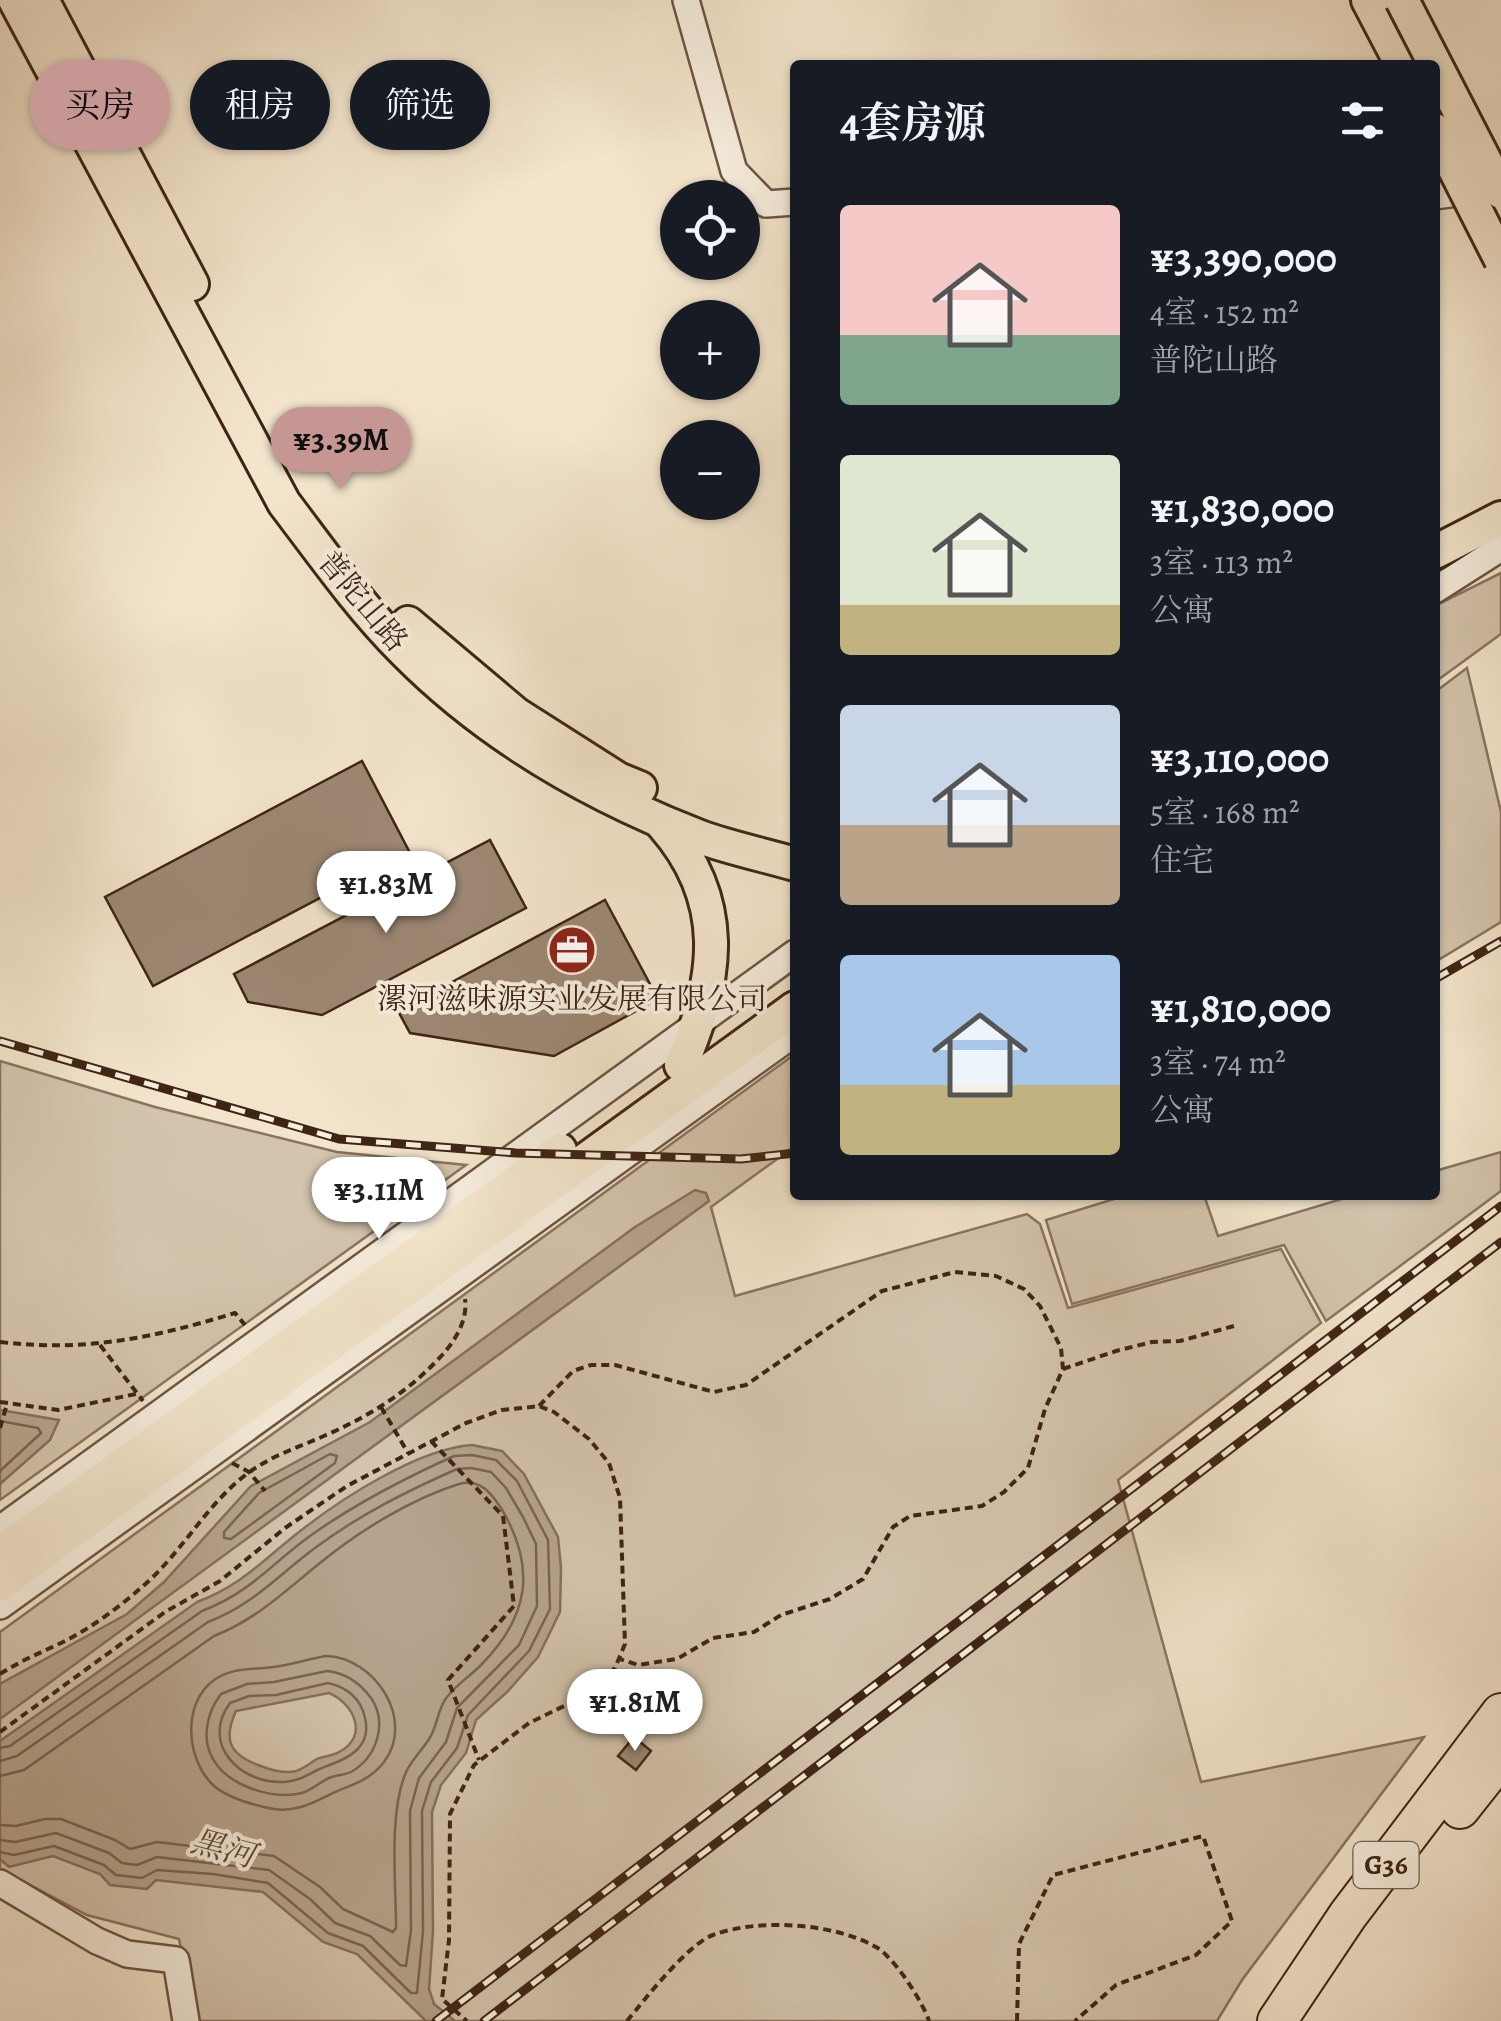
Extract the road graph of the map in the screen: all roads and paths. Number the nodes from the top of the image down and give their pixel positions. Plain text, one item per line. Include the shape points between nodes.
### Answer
1 (15, 0) edge
2 (42, 0) edge
3 (686, 0) edge
4 (1354, 0) edge
5 (1368, 0) edge
6 (1402, 0) edge
7 (1413, 0) edge
8 (1409, 60) edge
9 (1410, 60) edge
10 (1412, 60) edge
11 (1412, 60) edge
12 (1440, 103) edge
13 (1440, 140) edge
14 (1501, 189) edge
15 (1440, 195) edge
16 (790, 202) edge
17 (1501, 260) edge
18 (1501, 514) edge
19 (1440, 532) edge
20 (1501, 545) edge
21 (1440, 549) edge
22 (1440, 573) edge
23 (1440, 587) edge
24 (657, 818) junction
25 (790, 841) edge
26 (790, 863) edge
27 (790, 958) edge
28 (790, 986) edge
29 (790, 1012) edge
30 (699, 1024) junction
31 (790, 1037) edge
32 (681, 1065) junction
33 (461, 1274) junction
34 (1234, 1326) dead end
35 (258, 1340) junction
36 (0, 1342) edge
37 (1063, 1369) junction
38 (136, 1394) dead end
39 (3, 1403) edge
40 (539, 1406) junction
41 (382, 1409) junction
42 (0, 1428) edge
43 (431, 1441) junction
44 (408, 1453) junction
45 (212, 1454) junction
46 (249, 1472) junction
47 (265, 1491) dead end
48 (0, 1528) edge
49 (0, 1553) edge
50 (0, 1584) edge
51 (0, 1606) edge
52 (620, 1658) junction
53 (0, 1674) edge
54 (1501, 1713) edge
55 (0, 1732) edge
56 (1501, 1757) edge
57 (480, 1761) junction
58 (0, 1883) edge
59 (186, 2021) edge
60 (467, 2021) edge
61 (626, 2021) edge
62 (929, 2021) edge
63 (1017, 2021) edge
64 (1075, 2021) edge
65 (1276, 2021) edge
66 (1306, 2021) edge

1 - 24 main road, 普陀山路 via 284,502 338,576 404,651 485,722 588,788
2 - 25 main road, 普陀山路 via 292,473 326,526 415,632 516,714 618,779 711,819
3 - 16 street via 734,171 766,204
4 - 8 street
5 - 9 main road
6 - 10 main road, bridge
7 - 11 street, bridge
12 - 14 main road, bridge
13 - 17 main road, bridge
14 - 15 street
18 - 19 street
18 - 21 main road
20 - 22 main road
20 - 23 street
24 - 26 main road, 普陀山路
24 - 30 main road via 686,850 706,896 712,943
27 - 30 street
28 - 32 main road
29 - 50 main road
30 - 32 main road
30 - 35 street
31 - 33 street
32 - 49 main road
33 - 41 path via 466,1310 454,1341
33 - 45 street
34 - 37 path
35 - 36 path via 235,1312 100,1345
35 - 48 street
37 - 40 path via 1061,1348 1024,1289 996,1276 955,1272 882,1291 746,1385 714,1392 592,1365 573,1371
37 - 52 path via 1028,1468 1004,1492 982,1506 910,1516 893,1527 863,1579 754,1632 713,1638 677,1659 638,1665
38 - 39 path via 58,1410
39 - 42 path
40 - 43 path via 502,1410
40 - 52 path via 589,1438 609,1463 620,1498
41 - 44 path
41 - 46 path
43 - 44 path
43 - 57 path via 504,1516 514,1606 448,1680
44 - 55 path via 285,1528 220,1581 165,1612
45 - 46 path
45 - 51 street
46 - 47 path
46 - 53 path via 145,1585 92,1624
52 - 57 path via 587,1695 530,1723
54 - 65 highway, G36
56 - 66 highway, G36 via 1381,1910
57 - 60 path via 450,1814 442,1998
58 - 59 street via 97,1941 128,1954 176,1960
61 - 62 path via 710,1935 780,1923 840,1931 880,1949
63 - 64 path via 1019,1944 1053,1875 1204,1836 1232,1921 1196,1955 1116,1985

